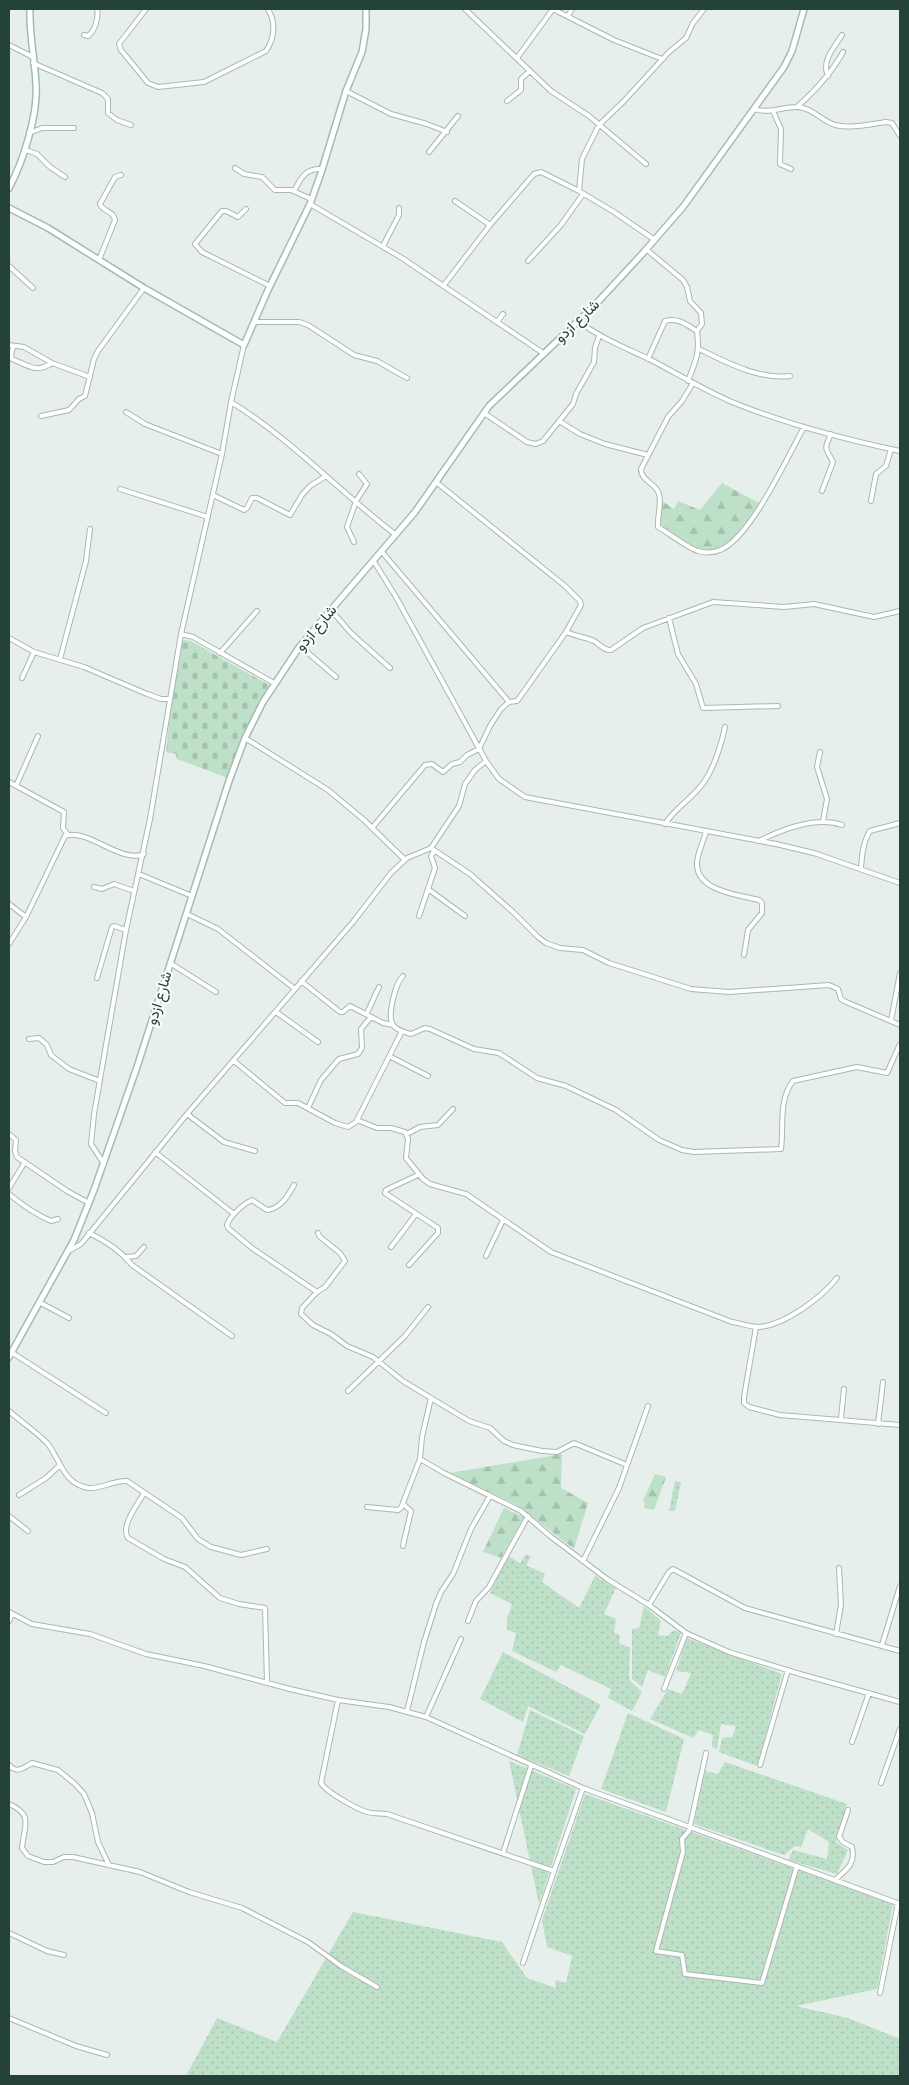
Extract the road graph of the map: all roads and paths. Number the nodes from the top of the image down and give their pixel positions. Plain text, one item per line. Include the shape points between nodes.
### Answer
1 (30, 9) edge
2 (97, 9) edge
3 (146, 9) edge
4 (268, 9) edge
5 (366, 9) edge
6 (465, 9) edge
7 (572, 9) edge
8 (704, 9) edge
9 (804, 9) edge
10 (568, 16) junction
11 (84, 35) dead end
12 (842, 35) dead end
13 (9, 46) edge
14 (843, 52) dead end
15 (517, 58) junction
16 (662, 59) junction
17 (33, 60) junction
18 (530, 71) junction
19 (828, 76) junction
20 (346, 91) junction
21 (507, 101) dead end
22 (797, 107) junction
23 (754, 109) junction
24 (773, 111) junction
25 (458, 116) dead end
26 (131, 125) dead end
27 (598, 125) junction
28 (74, 128) dead end
29 (446, 132) junction
30 (29, 133) junction
31 (900, 136) edge
32 (26, 150) junction
33 (429, 152) dead end
34 (646, 164) dead end
35 (235, 168) dead end
36 (322, 169) junction
37 (791, 169) dead end
38 (121, 175) dead end
39 (65, 177) dead end
40 (9, 188) edge
41 (294, 191) junction
42 (581, 193) junction
43 (456, 201) dead end
44 (310, 202) junction
45 (9, 208) edge
46 (399, 208) dead end
47 (246, 209) dead end
48 (490, 225) junction
49 (655, 240) junction
50 (382, 246) junction
51 (646, 250) junction
52 (99, 260) junction
53 (528, 261) dead end
54 (9, 266) edge
55 (444, 285) junction
56 (270, 286) junction
57 (32, 288) dead end
58 (144, 288) junction
59 (503, 314) dead end
60 (578, 321) junction
61 (255, 322) junction
62 (497, 322) junction
63 (697, 331) junction
64 (599, 336) junction
65 (244, 345) junction
66 (11, 346) edge
67 (699, 349) junction
68 (544, 353) junction
69 (648, 359) junction
70 (52, 363) junction
71 (790, 376) dead end
72 (90, 377) junction
73 (407, 378) dead end
74 (688, 381) junction
75 (693, 383) junction
76 (231, 402) junction
77 (126, 412) dead end
78 (484, 413) junction
79 (41, 416) dead end
80 (559, 421) junction
81 (804, 427) junction
82 (831, 434) junction
83 (891, 449) junction
84 (900, 451) edge
85 (222, 454) junction
86 (648, 455) junction
87 (359, 474) dead end
88 (326, 476) junction
89 (436, 482) junction
90 (120, 489) dead end
91 (822, 491) dead end
92 (213, 496) junction
93 (356, 501) junction
94 (871, 502) dead end
95 (208, 517) junction
96 (90, 529) dead end
97 (396, 535) junction
98 (354, 542) dead end
99 (382, 552) junction
100 (373, 560) junction
101 (331, 610) junction
102 (256, 611) dead end
103 (900, 611) edge
104 (669, 618) junction
105 (566, 632) junction
106 (181, 634) junction
107 (9, 638) edge
108 (300, 646) junction
109 (34, 652) junction
110 (220, 653) junction
111 (60, 659) junction
112 (390, 668) dead end
113 (336, 677) dead end
114 (22, 678) dead end
115 (274, 683) junction
116 (169, 699) junction
117 (509, 702) junction
118 (778, 706) dead end
119 (725, 727) dead end
120 (38, 736) dead end
121 (245, 738) junction
122 (479, 749) junction
123 (820, 752) dead end
124 (486, 762) junction
125 (9, 782) edge
126 (16, 786) junction
127 (823, 821) junction
128 (900, 823) edge
129 (665, 824) junction
130 (842, 825) dead end
131 (372, 828) junction
132 (706, 832) junction
133 (68, 835) junction
134 (759, 841) junction
135 (432, 849) junction
136 (144, 854) junction
137 (405, 860) junction
138 (861, 868) junction
139 (139, 874) junction
140 (900, 883) edge
141 (94, 887) dead end
142 (428, 889) junction
143 (134, 891) junction
144 (192, 896) junction
145 (9, 904) edge
146 (187, 914) junction
147 (26, 916) junction
148 (419, 916) dead end
149 (465, 916) dead end
150 (126, 930) junction
151 (9, 944) edge
152 (744, 955) dead end
153 (170, 963) junction
154 (900, 973) edge
155 (403, 976) dead end
156 (97, 978) dead end
157 (302, 981) junction
158 (379, 987) dead end
159 (295, 989) junction
160 (216, 992) dead end
161 (276, 1012) junction
162 (366, 1013) junction
163 (371, 1016) junction
164 (891, 1021) junction
165 (393, 1025) junction
166 (900, 1025) edge
167 (402, 1031) junction
168 (29, 1039) dead end
169 (318, 1042) dead end
170 (900, 1044) edge
171 (390, 1057) junction
172 (234, 1061) junction
173 (428, 1076) dead end
174 (100, 1081) junction
175 (308, 1108) junction
176 (453, 1109) dead end
177 (187, 1114) junction
178 (357, 1120) junction
179 (9, 1134) edge
180 (407, 1134) junction
181 (255, 1151) dead end
182 (155, 1152) junction
183 (25, 1162) junction
184 (104, 1164) junction
185 (418, 1175) junction
186 (294, 1185) dead end
187 (9, 1188) edge
188 (9, 1194) edge
189 (90, 1203) junction
190 (234, 1214) junction
191 (416, 1214) junction
192 (58, 1219) dead end
193 (503, 1220) junction
194 (89, 1233) junction
195 (318, 1233) dead end
196 (144, 1247) dead end
197 (391, 1248) dead end
198 (67, 1252) junction
199 (486, 1256) dead end
200 (126, 1257) junction
201 (409, 1265) dead end
202 (837, 1278) dead end
203 (317, 1292) junction
204 (39, 1302) junction
205 (428, 1307) dead end
206 (69, 1318) dead end
207 (756, 1327) junction
208 (232, 1336) dead end
209 (10, 1354) edge
210 (379, 1361) junction
211 (883, 1382) dead end
212 (844, 1389) dead end
213 (348, 1392) dead end
214 (431, 1398) junction
215 (648, 1406) dead end
216 (9, 1411) edge
217 (106, 1413) dead end
218 (841, 1418) junction
219 (878, 1424) junction
220 (900, 1424) edge
221 (420, 1459) junction
222 (626, 1465) junction
223 (59, 1466) junction
224 (144, 1493) junction
225 (19, 1495) dead end
226 (490, 1496) junction
227 (403, 1504) junction
228 (367, 1507) dead end
229 (9, 1516) edge
230 (528, 1516) junction
231 (28, 1531) dead end
232 (403, 1546) dead end
233 (266, 1549) dead end
234 (583, 1561) junction
235 (839, 1568) dead end
236 (900, 1586) edge
237 (649, 1605) junction
238 (10, 1613) edge
239 (9, 1621) edge
240 (468, 1621) dead end
241 (686, 1633) junction
242 (836, 1634) junction
243 (461, 1639) dead end
244 (882, 1645) junction
245 (900, 1651) edge
246 (788, 1670) junction
247 (268, 1682) junction
248 (664, 1688) dead end
249 (869, 1693) junction
250 (338, 1700) junction
251 (900, 1702) edge
252 (407, 1711) junction
253 (426, 1717) junction
254 (900, 1729) edge
255 (852, 1742) dead end
256 (706, 1753) dead end
257 (9, 1765) edge
258 (760, 1765) dead end
259 (531, 1766) junction
260 (881, 1783) dead end
261 (583, 1788) junction
262 (9, 1804) edge
263 (848, 1810) dead end
264 (690, 1827) junction
265 (503, 1853) junction
266 (110, 1865) junction
267 (797, 1866) junction
268 (554, 1871) junction
269 (836, 1880) junction
270 (899, 1903) edge
271 (9, 1934) edge
272 (64, 1956) dead end
273 (523, 1963) dead end
274 (377, 1987) dead end
275 (880, 1992) dead end
276 (9, 2018) edge
277 (107, 2056) dead end

1 - 17 street
2 - 11 street via 92,33
3 - 4 street via 119,44 148,83 158,87 204,82 266,51 274,31
5 - 20 street via 362,52
6 - 15 street
7 - 10 street
8 - 16 street via 686,38
9 - 23 street, شارع ازدو via 792,51
10 - 15 street via 556,9 550,10
10 - 16 street via 614,40
12 - 19 street via 827,58 825,69
13 - 17 street
14 - 19 street
15 - 18 street
16 - 27 street via 624,102
17 - 26 street via 102,93 108,99 108,113
17 - 30 street via 37,94
18 - 21 street via 521,79 521,90
18 - 27 street via 550,91
19 - 22 street
20 - 29 street via 391,114
20 - 36 street
22 - 24 street
22 - 31 street via 847,127 892,123
23 - 24 street
23 - 49 street, شارع ازدو
24 - 37 street via 781,129 780,164
25 - 29 street
27 - 34 street
27 - 42 street via 582,160
28 - 30 street via 47,128
29 - 33 street
30 - 32 street
32 - 39 street via 37,154
32 - 40 street
35 - 41 street via 244,174 262,177 274,190 285,188
36 - 41 street via 309,170
36 - 44 street
38 - 52 street via 112,181 100,204 116,220
41 - 44 street
42 - 48 street via 537,172
42 - 49 street
42 - 53 street via 566,220
43 - 48 street
44 - 50 street
44 - 56 street
45 - 52 street
46 - 50 street via 399,215
47 - 56 street via 238,217 222,211 195,244 202,252
48 - 55 street
49 - 51 street, شارع ازدو
50 - 55 street
51 - 60 street, شارع ازدو
51 - 63 street via 686,284 690,301 702,313 702,324
52 - 58 street
54 - 57 street
55 - 62 street
56 - 61 street
58 - 65 street
58 - 72 street via 98,351
59 - 62 street
60 - 64 street
60 - 68 street, شارع ازدو
61 - 65 street
61 - 73 street via 308,324 354,355 377,360
62 - 68 street
63 - 67 street
63 - 69 street via 675,319 665,321
64 - 69 street
64 - 80 street via 594,362 573,404
65 - 76 street
66 - 70 street via 31,350
66 - 70 street via 12,359 33,368 43,369
67 - 71 street via 765,375
67 - 74 street
68 - 78 street, شارع ازدو
69 - 74 street
70 - 72 street
72 - 79 street via 87,392 71,408
74 - 75 street
75 - 81 street via 732,402
75 - 86 street via 668,417
76 - 85 street
76 - 88 street via 264,424
77 - 85 street via 145,424
78 - 80 street via 532,444 543,441
78 - 89 street, شارع ازدو
80 - 86 street via 605,444
81 - 82 street
81 - 86 street via 754,517 728,546 713,552 694,550 658,527 659,493 641,473
82 - 83 street
82 - 91 street via 825,448 833,462
83 - 84 street
83 - 94 street via 888,463 876,474
85 - 92 street
87 - 93 street via 367,484
88 - 92 street via 310,486 290,515 257,498 252,498 244,510
88 - 93 street
89 - 97 street, شارع ازدو
89 - 105 street via 580,600 580,608
90 - 95 street
92 - 95 street
93 - 97 street
93 - 98 street via 347,527
95 - 106 street
96 - 111 street via 86,561
97 - 99 street, شارع ازدو
99 - 100 street, شارع ازدو
99 - 117 street
100 - 101 street, شارع ازدو
100 - 122 street
101 - 108 street, شارع ازدو
101 - 112 street
102 - 110 street
103 - 104 street via 874,617 814,604 784,607 721,601
104 - 105 street via 633,634 607,651 594,641
104 - 118 street via 678,654 696,684 703,708
105 - 117 street via 517,700
106 - 110 street via 193,637
106 - 116 street
107 - 109 street
108 - 113 street
108 - 115 street, شارع ازدو
109 - 111 street
109 - 114 street
110 - 115 street
111 - 116 street via 147,694
115 - 121 street, شارع ازدو
116 - 136 street
117 - 122 street via 490,726
119 - 129 street via 704,782
120 - 126 street
121 - 131 street via 328,790
121 - 144 street, شارع ازدو
122 - 124 street
122 - 131 street via 443,772 432,764 425,765
123 - 127 street via 817,767 827,799
124 - 129 street via 499,778 524,797
124 - 135 street via 465,784 459,806
125 - 126 street
126 - 133 street via 64,812 64,828
127 - 130 street
127 - 134 street
128 - 138 street via 870,830
129 - 132 street
131 - 137 street
132 - 134 street
132 - 152 street via 697,863 700,877 715,888 762,902 762,913 748,930
133 - 136 street via 132,856
133 - 147 street via 61,841
134 - 138 street
135 - 137 street
135 - 142 street via 436,868
135 - 164 street via 470,874 546,943 583,950 608,963 691,989 729,992 829,984 838,989 844,1001
136 - 139 street
137 - 157 street
138 - 140 street
139 - 143 street
139 - 144 street
141 - 143 street via 102,889 114,884
142 - 148 street
142 - 149 street
143 - 150 street
144 - 146 street, شارع ازدو
145 - 147 street
146 - 153 street, شارع ازدو
146 - 159 street via 218,929
147 - 151 street
150 - 156 street via 112,927
150 - 174 street
153 - 160 street
153 - 184 street, شارع ازدو
154 - 164 street
155 - 165 street via 396,984
157 - 159 street
157 - 162 street via 340,1012 350,1006
158 - 162 street
159 - 161 street
161 - 169 street
161 - 172 street
162 - 163 street
163 - 165 street
163 - 175 street via 361,1029 362,1048 358,1054 339,1059 321,1080
164 - 166 street
165 - 167 street
167 - 170 street via 411,1034 430,1029 474,1049 499,1053 537,1078 566,1086 616,1110 659,1140 694,1152 780,1150 785,1099 793,1081 858,1066 887,1073
167 - 171 street
168 - 174 street via 39,1038 51,1055 69,1069
171 - 173 street
171 - 178 street
172 - 175 street via 284,1103 298,1103
172 - 177 street
174 - 184 street via 91,1144
175 - 178 street via 345,1126 353,1125
176 - 180 street via 438,1125 420,1126
177 - 181 street via 224,1142
177 - 182 street
178 - 180 street via 377,1128 402,1130
179 - 183 street via 16,1140 17,1157
180 - 185 street via 406,1158
182 - 190 street
182 - 194 street
183 - 187 street
183 - 189 street
184 - 189 street, شارع ازدو
185 - 191 street via 385,1193
185 - 193 street via 430,1184 466,1194
186 - 190 street via 286,1199 272,1210 250,1200
188 - 192 street via 40,1216 51,1221
189 - 198 street, شارع ازدو
190 - 203 street via 228,1228
191 - 197 street
191 - 201 street via 439,1231
193 - 199 street
193 - 207 street via 551,1252 732,1322
194 - 198 street via 81,1244
194 - 200 street
195 - 203 street via 340,1252 345,1261 325,1287
196 - 200 street via 136,1256
198 - 204 street, شارع ازدو
200 - 208 street via 132,1265
202 - 207 street via 818,1296 785,1318
203 - 210 street via 302,1308 303,1317 347,1346
204 - 206 street
204 - 209 street, شارع ازدو
205 - 210 street
207 - 218 street via 744,1403 780,1414
209 - 217 street
210 - 213 street
210 - 214 street
211 - 219 street
212 - 218 street
214 - 221 street
214 - 222 street via 490,1428 513,1445 558,1452 574,1443
215 - 222 street
216 - 223 street via 47,1444
218 - 219 street
219 - 220 street
221 - 226 street
221 - 227 street
222 - 234 street via 619,1488
223 - 224 street via 73,1481 87,1488 127,1481
223 - 225 street
224 - 233 street via 182,1518 198,1539 211,1547 234,1554
224 - 247 street via 126,1525 126,1535 164,1560 185,1567 220,1598 265,1608
226 - 230 street
226 - 252 street via 436,1604
227 - 228 street via 398,1510
227 - 232 street via 412,1511
229 - 231 street
230 - 234 street
230 - 240 street via 489,1587 476,1601
234 - 237 street
235 - 242 street via 841,1605
236 - 244 street
237 - 241 street
237 - 242 street via 674,1569 745,1608
238 - 239 street
238 - 247 street via 32,1624 90,1634 136,1652
241 - 246 street via 729,1652
241 - 248 street
242 - 244 street
243 - 253 street
244 - 245 street
246 - 249 street
246 - 258 street
247 - 250 street
249 - 251 street
249 - 255 street
250 - 252 street
250 - 265 street via 321,1778 323,1787 369,1812 387,1814
252 - 253 street
253 - 259 street
254 - 260 street
256 - 264 street
257 - 266 street via 14,1770 32,1764 58,1770 75,1784 89,1803 98,1842
259 - 261 street
259 - 265 street
261 - 264 street
261 - 268 street
262 - 266 street via 25,1816 22,1848 28,1856 44,1862 73,1857
263 - 269 street via 839,1837 852,1847 853,1854 848,1869
264 - 267 street
264 - 267 street via 682,1839 683,1852 656,1951 682,1956 685,1974 762,1983
265 - 268 street
266 - 274 street via 140,1872 189,1892 242,1908 308,1942
267 - 269 street
268 - 273 street
269 - 270 street
270 - 275 street
271 - 272 street
276 - 277 street

